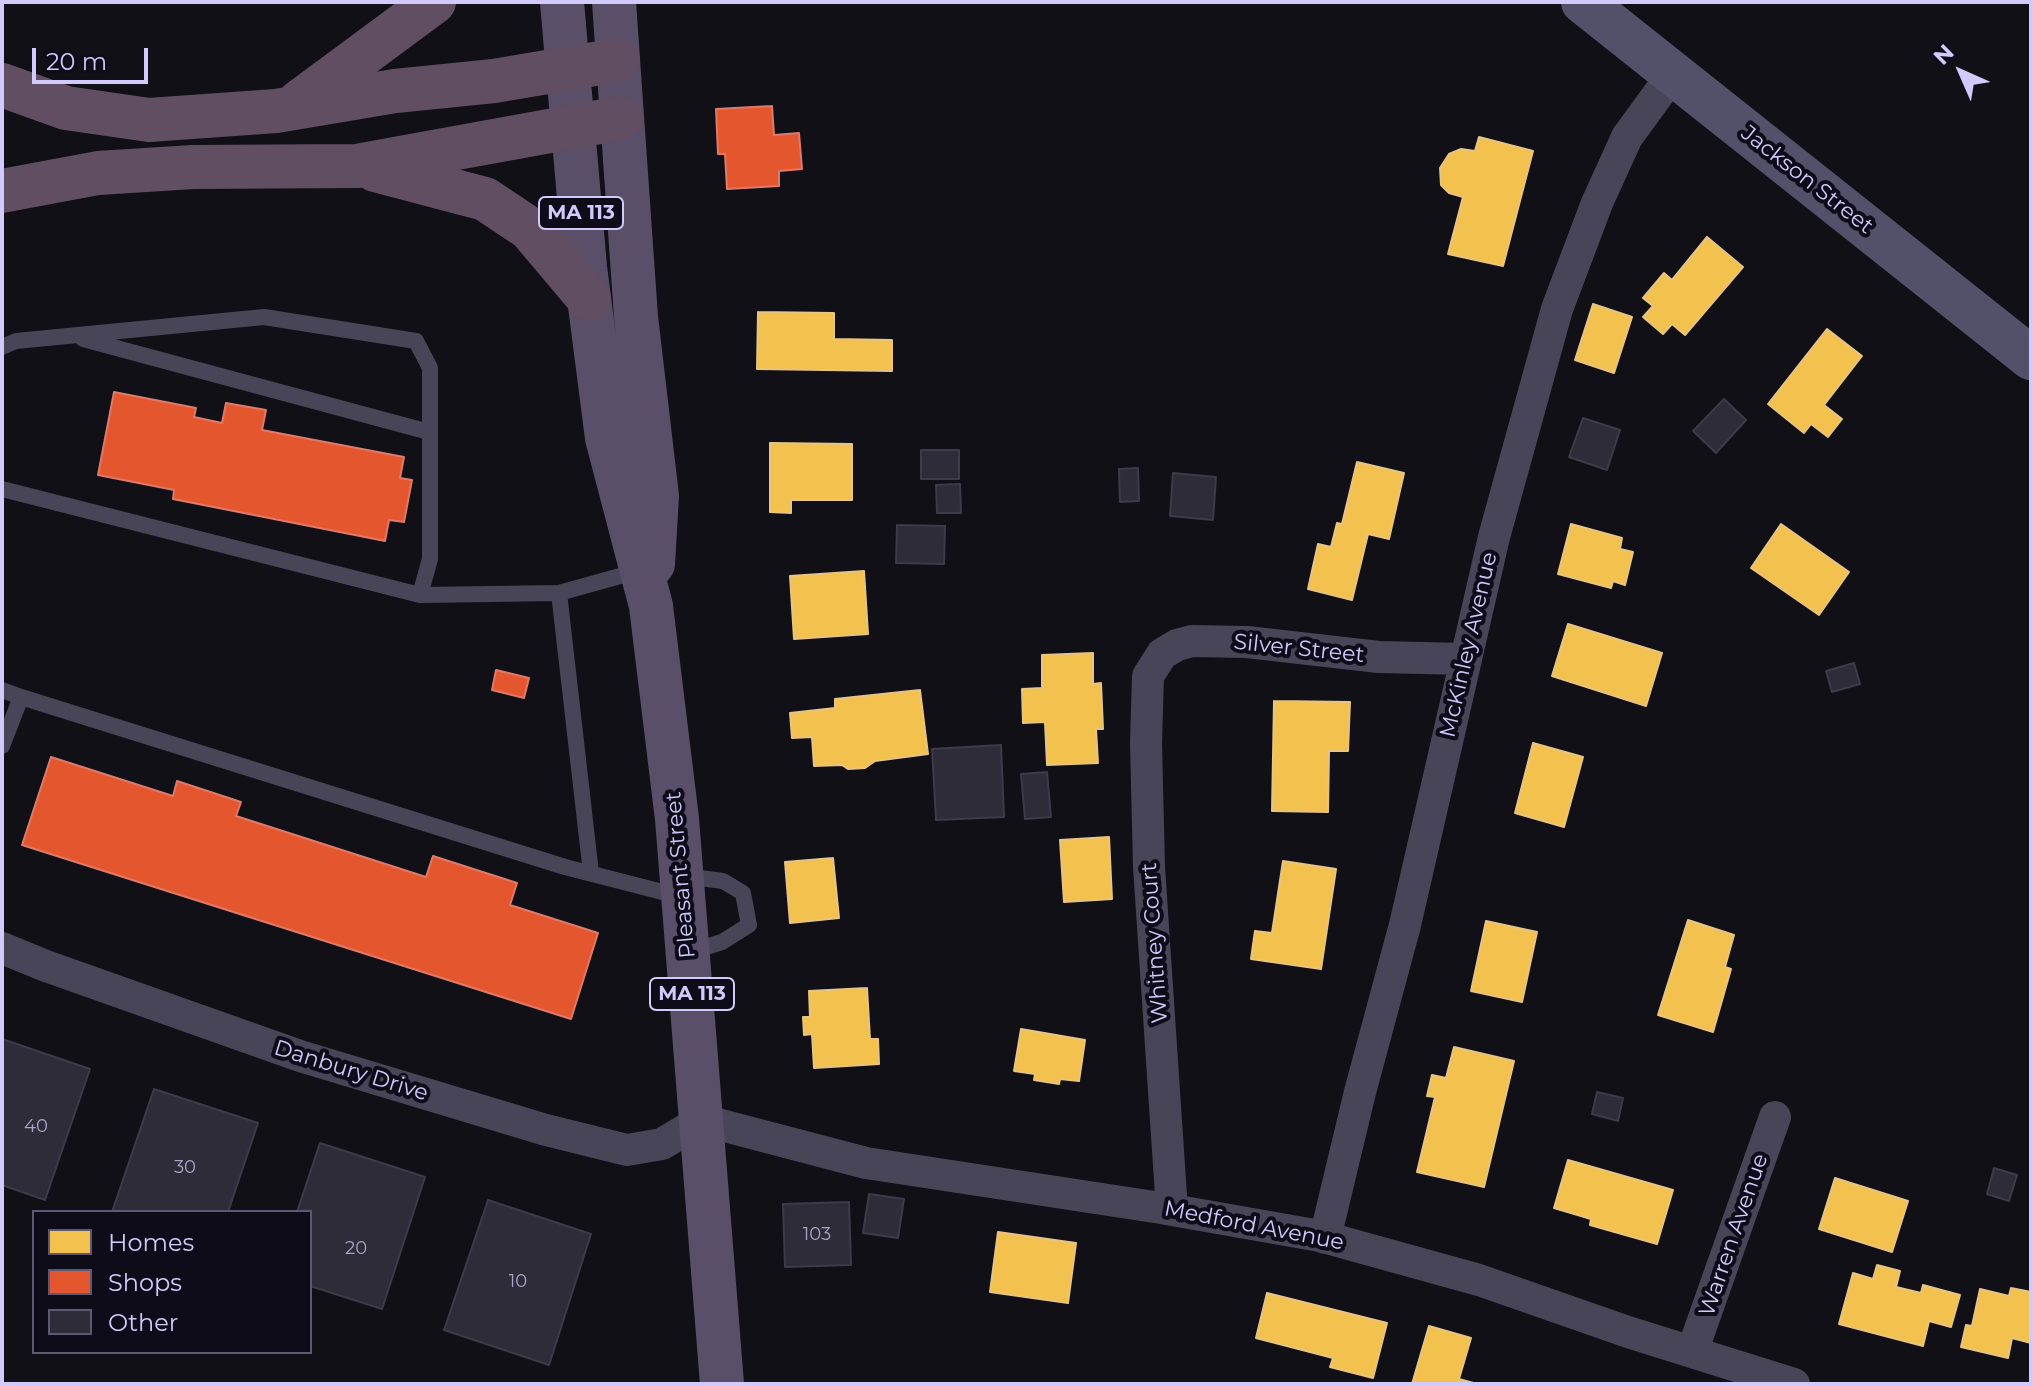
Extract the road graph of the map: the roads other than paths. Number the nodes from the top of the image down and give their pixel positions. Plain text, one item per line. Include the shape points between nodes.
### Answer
1 (434, 2) edge
2 (562, 2) edge
3 (614, 2) edge
4 (1583, 2) edge
5 (618, 60) junction
6 (567, 67) junction
7 (1673, 74) junction
8 (2, 85) edge
9 (291, 108) junction
10 (621, 118) junction
11 (573, 126) junction
12 (357, 166) junction
13 (2, 191) edge
14 (589, 299) junction
15 (71, 335) junction
16 (2, 347) edge
17 (2031, 358) edge
18 (429, 432) junction
19 (2, 489) edge
20 (646, 588) junction
21 (559, 593) junction
22 (420, 595) junction
23 (1466, 659) junction
24 (1148, 676) joint
25 (2, 690) edge
26 (21, 697) junction
27 (2, 746) edge
28 (591, 873) junction
29 (683, 886) junction
30 (2, 948) edge
31 (689, 952) junction
32 (1775, 1117) dead end
33 (702, 1120) junction
34 (1172, 1210) junction
35 (1325, 1238) junction
36 (1692, 1352) junction
37 (722, 1384) edge
38 (1794, 1384) edge

1 - 9 highway
2 - 6 main road, Pleasant Street / MA 113
3 - 5 main road, Pleasant Street / MA 113
4 - 7 main road, Jackson Street
5 - 6 highway
5 - 10 main road, Pleasant Street / MA 113
6 - 9 highway
6 - 11 main road, Pleasant Street / MA 113
7 - 17 main road, Jackson Street
7 - 23 street, McKinley Avenue via 1627,137 1557,309
8 - 9 highway via 66,108 149,120
10 - 11 highway
10 - 20 main road, Pleasant Street / MA 113 via 657,496
11 - 12 highway
11 - 14 main road, Pleasant Street / MA 113
12 - 13 highway via 98,173
12 - 14 highway via 485,199 530,229
14 - 20 main road, Pleasant Street / MA 113 via 607,438
15 - 16 lane
15 - 18 lane
15 - 18 lane via 264,317 416,341 430,368
18 - 22 lane via 430,559
19 - 22 lane
20 - 21 lane
20 - 29 main road, Pleasant Street / MA 113
21 - 22 lane
21 - 28 lane
23 - 24 street, Silver Street via 1192,641 1162,654
23 - 35 street, McKinley Avenue
24 - 34 street, Whitney Court via 1149,867
25 - 26 lane
26 - 27 lane
26 - 28 lane
28 - 29 lane
29 - 31 main road, Pleasant Street / MA 113
29 - 31 lane via 723,881 743,893 749,925 722,942
30 - 33 street, Danbury Drive via 300,1056 627,1150 662,1144
31 - 33 main road, Pleasant Street / MA 113
32 - 36 street, Warren Avenue
33 - 34 street, Medford Avenue via 866,1163
33 - 37 main road, Pleasant Street / MA 113
34 - 35 street, Medford Avenue
35 - 36 street, Medford Avenue via 1479,1280
36 - 38 street, Medford Avenue

